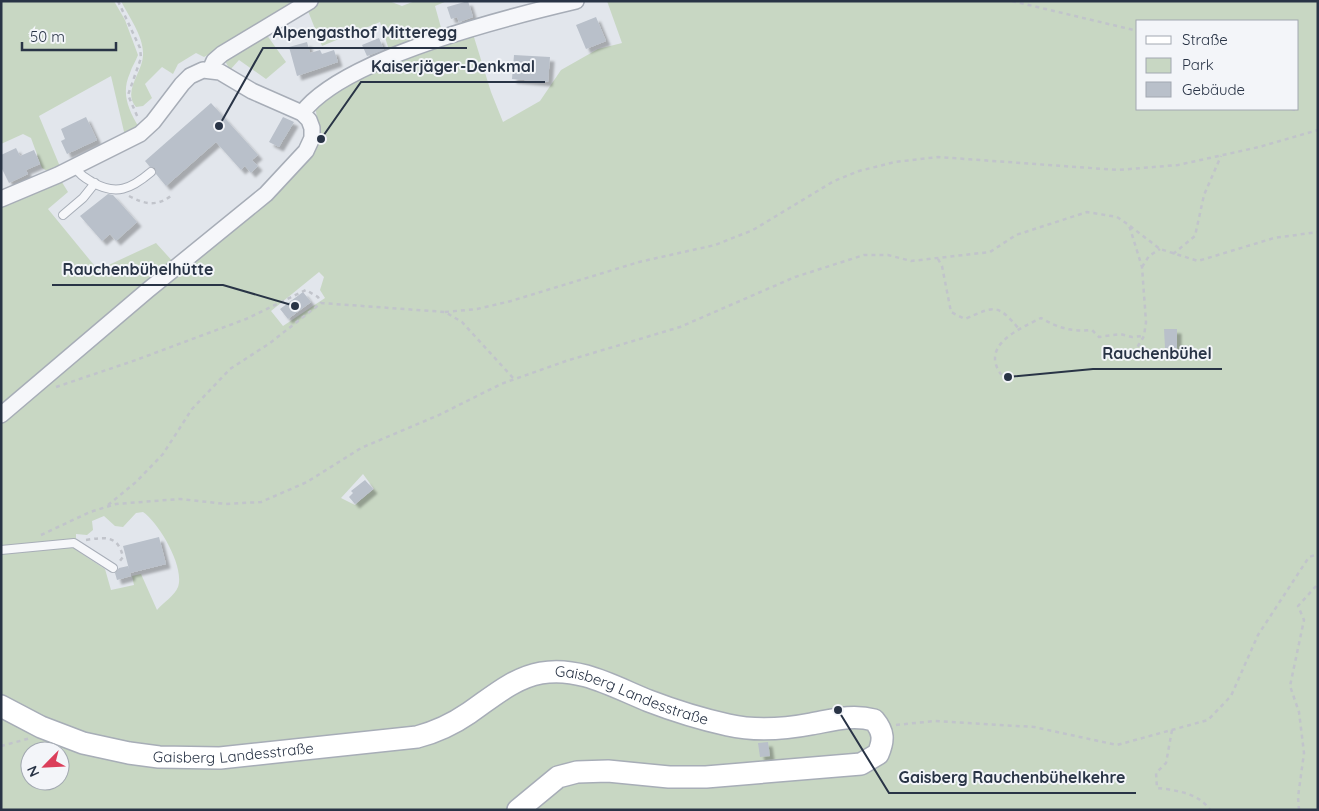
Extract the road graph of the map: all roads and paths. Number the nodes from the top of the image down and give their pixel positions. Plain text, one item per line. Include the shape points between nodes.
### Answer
1 (118, 1) edge
2 (310, 1) edge
3 (576, 1) edge
4 (1012, 1) edge
5 (1136, 31) edge
6 (210, 70) junction
7 (302, 113) junction
8 (149, 126) junction
9 (1318, 130) edge
10 (1222, 156) junction
11 (75, 166) junction
12 (151, 172) dead end
13 (94, 183) junction
14 (118, 191) junction
15 (170, 196) dead end
16 (1, 199) edge
17 (63, 215) dead end
18 (1129, 225) junction
19 (1318, 232) edge
20 (1160, 249) junction
21 (1173, 254) junction
22 (937, 258) junction
23 (1142, 268) junction
24 (321, 303) junction
25 (445, 312) junction
26 (1019, 329) junction
27 (1144, 336) junction
28 (1132, 356) dead end
29 (1008, 377) dead end
30 (514, 379) junction
31 (49, 390) dead end
32 (1, 415) edge
33 (107, 506) junction
34 (74, 543) junction
35 (20, 547) junction
36 (1, 550) edge
37 (1318, 554) edge
38 (112, 567) joint
39 (1318, 584) edge
40 (1, 706) edge
41 (879, 726) junction
42 (41, 727) junction
43 (1172, 730) junction
44 (1, 746) edge
45 (518, 810) edge
46 (1210, 810) edge
47 (1299, 810) edge

1 - 8 path via 140,48 141,58 128,95 138,118
2 - 6 street via 222,54
3 - 7 street via 389,57 322,92
4 - 5 path
6 - 7 street
6 - 8 street via 186,80
7 - 32 street via 311,124 312,138 302,156 281,180
8 - 11 street
9 - 10 path
10 - 21 path via 1204,195 1195,236
10 - 25 path via 1178,165 1118,170 938,156 895,162 834,181 753,230 715,246 639,262 485,307
11 - 13 lane via 79,174
11 - 16 street
12 - 14 lane via 134,185
13 - 14 lane
13 - 17 lane via 83,198
14 - 15 path via 151,204
18 - 20 path
18 - 22 path via 1117,217 1086,212 1016,235 990,252
18 - 23 path
19 - 21 path via 1274,238 1198,261
20 - 21 path
20 - 23 path via 1149,256
22 - 26 path via 942,266 951,312 965,319 989,308 1004,311
22 - 30 path via 912,261 888,255 864,255 795,277 680,327
23 - 27 path
24 - 25 path
24 - 31 path via 318,297 306,290 246,319
24 - 33 path via 230,369 192,408 163,454
25 - 30 path via 462,322
26 - 27 path via 1041,318 1056,327 1079,332 1092,330 1099,337 1120,334
26 - 29 path via 996,348 994,354 999,373 1004,378
27 - 28 path
30 - 33 path via 369,445 307,482 261,502 238,505 165,500
33 - 35 path
34 - 35 lane
34 - 38 lane
34 - 38 path via 102,537 114,540 122,548 124,557
35 - 36 lane
37 - 43 path via 1309,557 1258,635 1231,696 1208,720
39 - 47 path via 1298,606 1304,620 1290,686 1299,712 1304,753
40 - 42 main road, Gaisberg Landesstraße
41 - 42 main road, Gaisberg Landesstraße via 874,720 853,716 790,727 738,727 701,719 599,680 565,671 524,677 449,725 397,740 220,758 159,757 83,743
41 - 43 path via 935,720 1034,727 1117,745
41 - 45 main road via 882,741 878,754 861,764 706,777 577,772 558,777
42 - 44 path via 29,741
43 - 46 path via 1166,763 1156,773 1157,788 1183,792 1206,803

